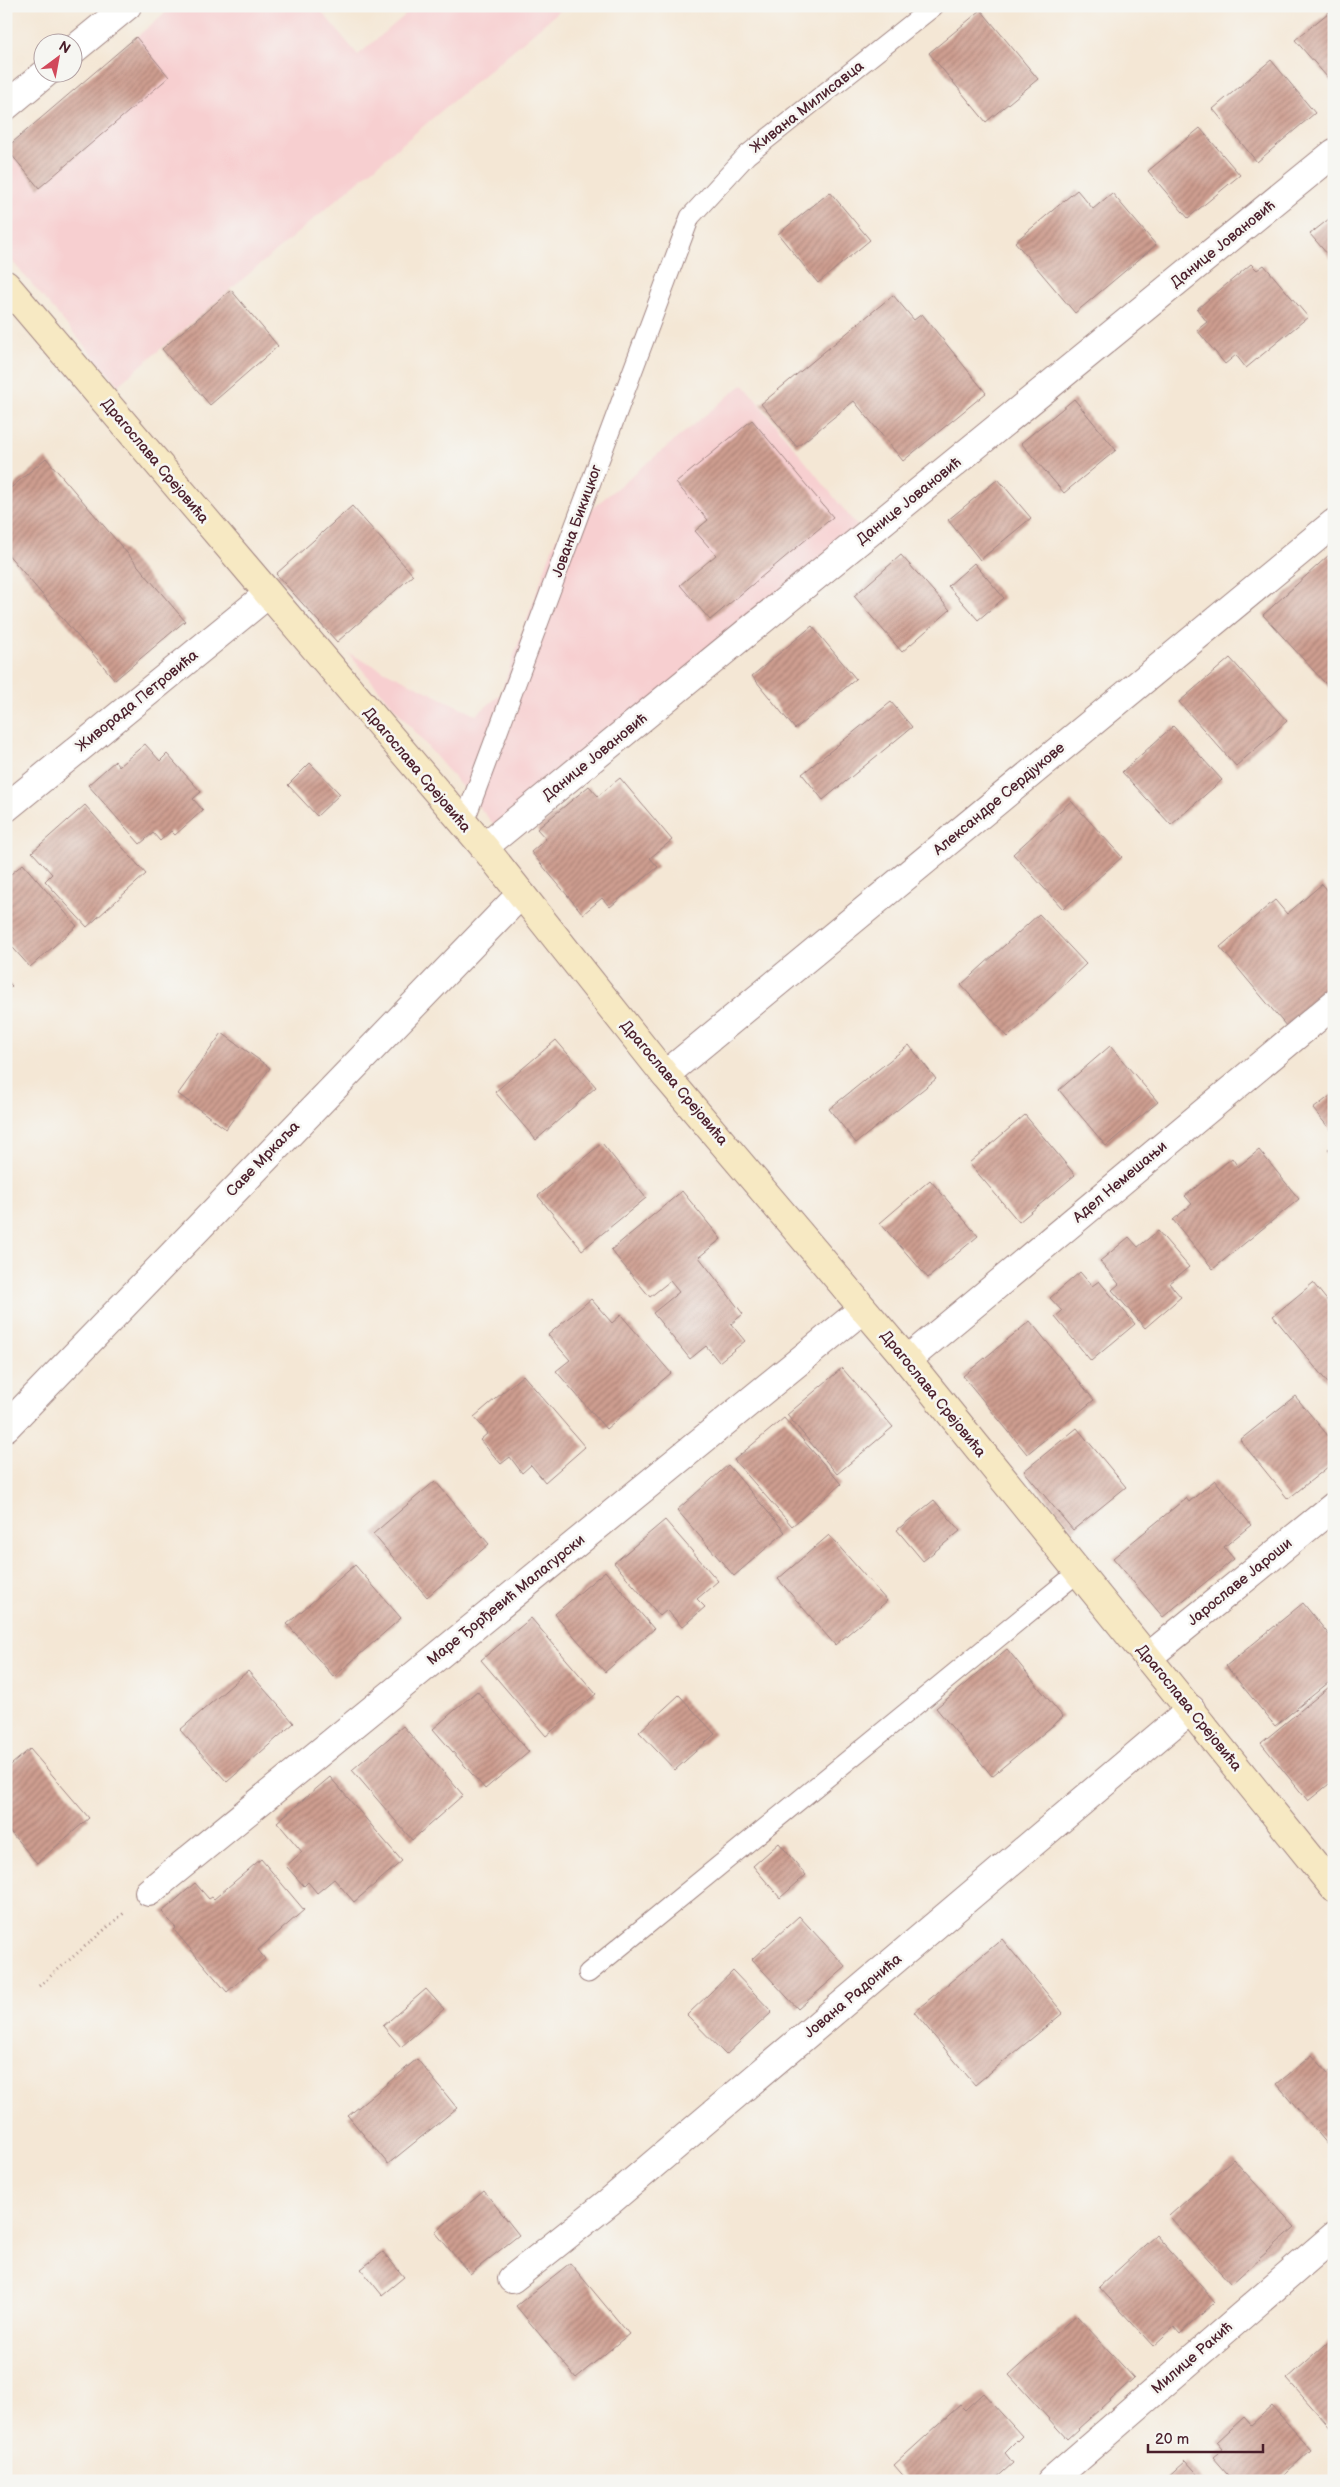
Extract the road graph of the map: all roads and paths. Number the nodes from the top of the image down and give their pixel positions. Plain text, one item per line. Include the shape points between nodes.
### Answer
1 (128, 6) edge
2 (934, 6) edge
3 (82, 43) edge
4 (35, 82) edge
5 (6, 106) edge
6 (1334, 153) edge
7 (690, 218) joint
8 (6, 285) edge
9 (1334, 523) edge
10 (268, 594) junction
11 (6, 808) edge
12 (463, 825) junction
13 (484, 848) junction
14 (521, 894) junction
15 (1334, 1004) edge
16 (665, 1075) junction
17 (863, 1309) junction
18 (907, 1360) junction
19 (6, 1427) edge
20 (1334, 1506) edge
21 (1077, 1573) junction
22 (1147, 1658) junction
23 (1191, 1709) junction
24 (1334, 1888) edge
25 (149, 1892) joint
26 (588, 1973) dead end
27 (39, 1986) dead end
28 (1334, 2236) edge
29 (512, 2279) dead end
30 (1051, 2481) edge

1 - 3 street
2 - 7 lane, Живана Милисавца via 747,155
4 - 5 street
6 - 13 street, Данице Јовановић
7 - 12 lane, Јована Бикицког
8 - 10 street, Драгослава Срејовића
9 - 16 street, Александре Сердјукове
10 - 11 street, Живорада Петровића
10 - 12 street, Драгослава Срејовића
12 - 13 street, Драгослава Срејовића
13 - 14 street, Драгослава Срејовића
14 - 16 street, Драгослава Срејовића
14 - 19 street, Саве Мркаља
15 - 18 street, Адел Немешањи
16 - 17 street, Драгослава Срејовића
17 - 18 street, Драгослава Срејовића
17 - 25 street, Маре Ђорђевић Малагурски
18 - 21 street, Драгослава Срејовића
20 - 22 street, Јарославе Јароши
21 - 22 street, Драгослава Срејовића
21 - 26 lane
22 - 23 street, Драгослава Срејовића
23 - 24 street, Драгослава Срејовића
23 - 29 street, Јована Радонића via 609,2202
25 - 27 path
28 - 30 street, Милице Ракић

